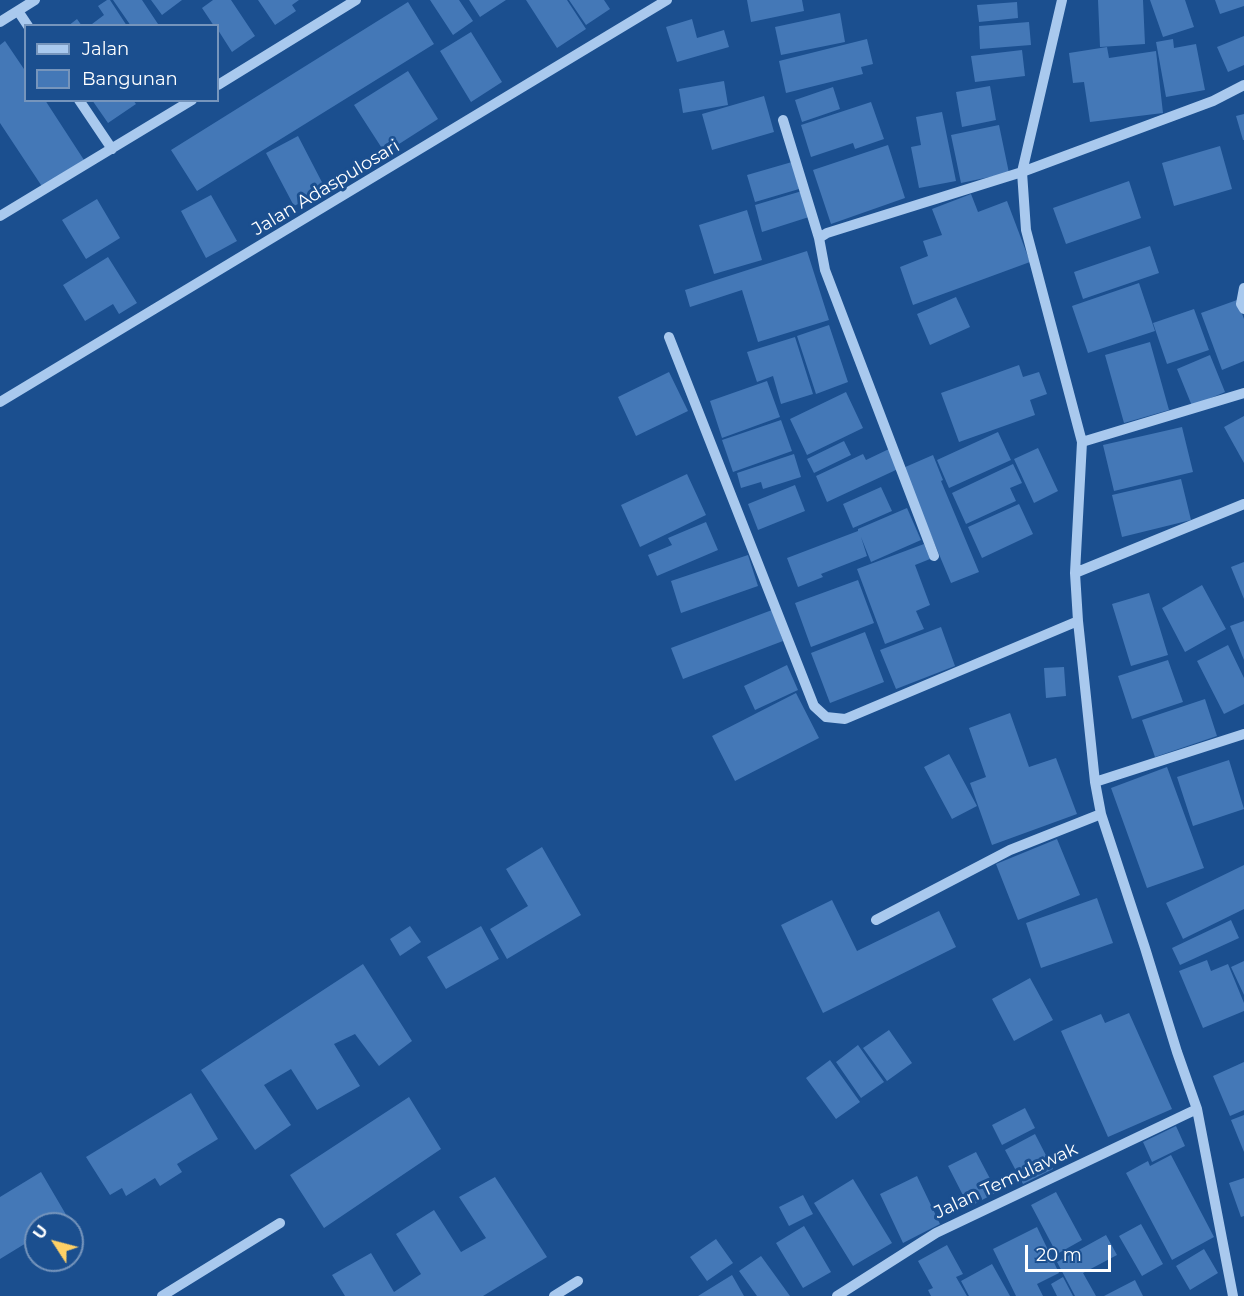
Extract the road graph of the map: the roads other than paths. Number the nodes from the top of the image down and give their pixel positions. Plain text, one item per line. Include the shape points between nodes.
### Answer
1 (35, 0) edge
2 (357, 0) edge
3 (667, 0) edge
4 (1062, 0) edge
5 (18, 11) junction
6 (0, 22) edge
7 (27, 24) edge
8 (219, 84) edge
9 (1244, 85) edge
10 (80, 102) edge
11 (189, 102) edge
12 (783, 120) dead end
13 (112, 149) junction
14 (1022, 171) junction
15 (0, 216) edge
16 (819, 238) junction
17 (1244, 288) edge
18 (1244, 309) edge
19 (669, 337) dead end
20 (1244, 393) edge
21 (0, 402) edge
22 (1082, 442) junction
23 (1244, 504) edge
24 (934, 556) dead end
25 (1075, 573) junction
26 (1078, 621) junction
27 (1244, 735) edge
28 (1095, 782) junction
29 (1101, 814) junction
30 (876, 920) dead end
31 (1197, 1108) junction
32 (280, 1223) dead end
33 (578, 1281) dead end
34 (176, 1293) edge
35 (162, 1296) edge
36 (554, 1296) edge
37 (837, 1296) edge
38 (1233, 1296) edge

1 - 5 street
2 - 8 street
3 - 21 street, Jalan Adaspulosari
4 - 14 street
5 - 6 street
5 - 7 street
9 - 14 street via 1213,101
10 - 13 street
11 - 13 street
12 - 16 street
13 - 15 street
14 - 16 street
14 - 22 street via 1026,230
16 - 24 street via 825,270
17 - 18 street
19 - 26 street via 814,706 826,717 845,719
20 - 22 street
22 - 25 street
23 - 25 street
25 - 26 street
26 - 28 street
27 - 28 street
28 - 29 street
29 - 30 street via 1010,850
29 - 31 street
31 - 37 street, Jalan Temulawak via 936,1233
31 - 38 street
32 - 34 street
33 - 36 street
34 - 35 street

